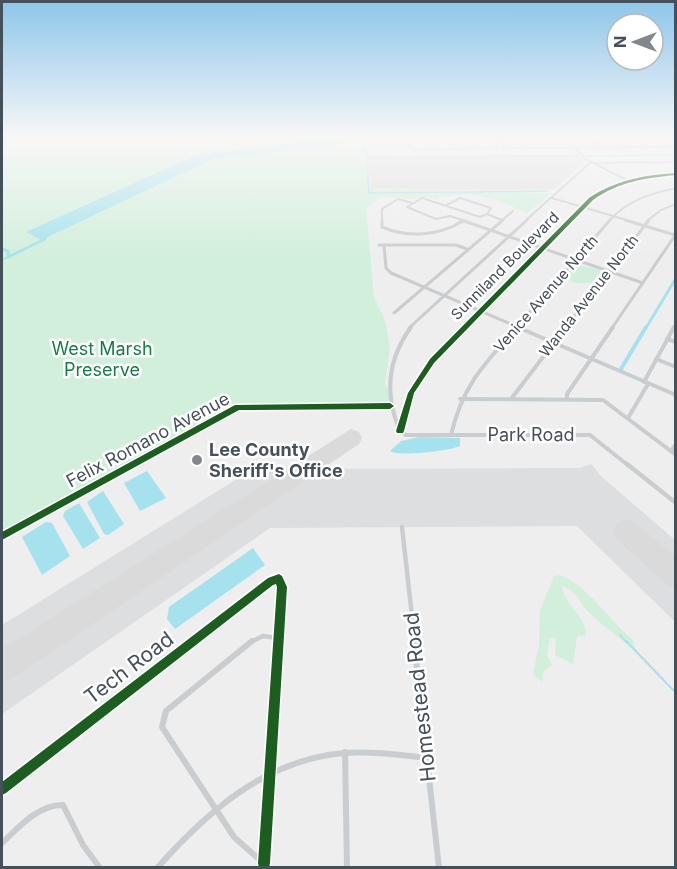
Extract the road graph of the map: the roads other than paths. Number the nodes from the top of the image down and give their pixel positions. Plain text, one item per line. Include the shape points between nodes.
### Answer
1 (575, 178) edge
2 (622, 178) edge
3 (652, 178) edge
4 (629, 181) junction
5 (675, 188) edge
6 (552, 198) junction
7 (412, 203) junction
8 (675, 204) edge
9 (447, 205) junction
10 (582, 207) junction
11 (513, 211) dead end
12 (487, 214) junction
13 (614, 216) junction
14 (502, 220) junction
15 (464, 221) junction
16 (644, 225) junction
17 (490, 230) junction
18 (675, 235) edge
19 (508, 236) junction
20 (379, 245) dead end
21 (384, 245) junction
22 (542, 248) junction
23 (467, 249) junction
24 (576, 260) junction
25 (608, 271) junction
26 (643, 283) junction
27 (423, 288) junction
28 (442, 296) junction
29 (480, 312) junction
30 (394, 313) dead end
31 (675, 324) edge
32 (516, 328) junction
33 (667, 339) junction
34 (675, 342) edge
35 (553, 343) junction
36 (591, 359) junction
37 (656, 359) junction
38 (675, 367) edge
39 (646, 383) junction
40 (675, 395) edge
41 (460, 399) junction
42 (511, 399) junction
43 (567, 399) junction
44 (390, 406) junction
45 (392, 414) junction
46 (403, 414) junction
47 (628, 418) junction
48 (400, 431) junction
49 (450, 435) junction
50 (675, 444) edge
51 (671, 451) junction
52 (675, 455) edge
53 (675, 503) edge
54 (402, 527) dead end
55 (2, 536) edge
56 (277, 638) junction
57 (162, 719) joint
58 (345, 753) junction
59 (427, 758) junction
60 (268, 774) junction
61 (2, 789) edge
62 (214, 808) junction
63 (2, 843) edge
64 (266, 865) edge
65 (100, 867) edge
66 (157, 867) edge
67 (348, 867) edge
68 (439, 867) edge

1 - 6 street
2 - 4 street
3 - 4 street, Sunniland Boulevard
4 - 10 street, Sunniland Boulevard via 602,192
5 - 13 street, Venice Avenue North via 635,199
6 - 10 street
6 - 19 street
7 - 9 street via 422,198
7 - 15 street via 407,208 436,219 447,216
7 - 15 street via 398,199 382,209 382,227 391,232 441,232
8 - 16 street, Wanda Avenue North via 657,212
9 - 12 street via 480,217
9 - 12 street via 460,198 491,208
10 - 13 street
10 - 22 street, Sunniland Boulevard
11 - 14 street
12 - 14 street
13 - 16 street
13 - 24 street, Venice Avenue North
14 - 17 street
15 - 17 street
16 - 18 street
16 - 25 street, Wanda Avenue North
17 - 19 street
17 - 23 street
18 - 26 street
19 - 22 street
19 - 28 street
20 - 21 street
21 - 23 street via 456,245
21 - 27 street via 386,268
22 - 24 street
22 - 29 street, Sunniland Boulevard
23 - 27 street
24 - 25 street
24 - 32 street, Venice Avenue North
25 - 26 street
25 - 35 street, Wanda Avenue North
26 - 36 street
27 - 28 street
27 - 30 street
28 - 29 street
28 - 44 street via 410,327 397,346 390,369
29 - 32 street
29 - 46 street, Sunniland Boulevard via 426,368
31 - 33 street
32 - 35 street
32 - 41 street, Venice Avenue North via 471,380
33 - 34 street
33 - 37 street
35 - 36 street
35 - 42 street, Wanda Avenue North
36 - 39 street
36 - 43 street
37 - 38 street
37 - 39 street
39 - 40 street
39 - 47 street
41 - 42 street
41 - 49 street, Venice Avenue North
42 - 43 street
43 - 47 street via 603,400
44 - 45 street
44 - 55 street, Felix Romano Avenue via 238,407
45 - 46 street
45 - 48 street
46 - 48 street, Sunniland Boulevard
47 - 51 street
48 - 49 street, Park Road via 406,435
49 - 53 street, Park Road via 590,435
50 - 51 street
51 - 52 street
54 - 59 street, Homestead Road
56 - 57 street via 263,636 248,643 174,702
56 - 60 street
56 - 61 street, Tech Road via 282,587 279,579 271,581
57 - 62 street via 168,741
58 - 59 street
58 - 60 street via 306,759
58 - 67 street
59 - 68 street, Homestead Road
60 - 62 street
60 - 64 street
62 - 64 street via 234,837
62 - 66 street
63 - 65 street via 51,805 63,805 83,845

